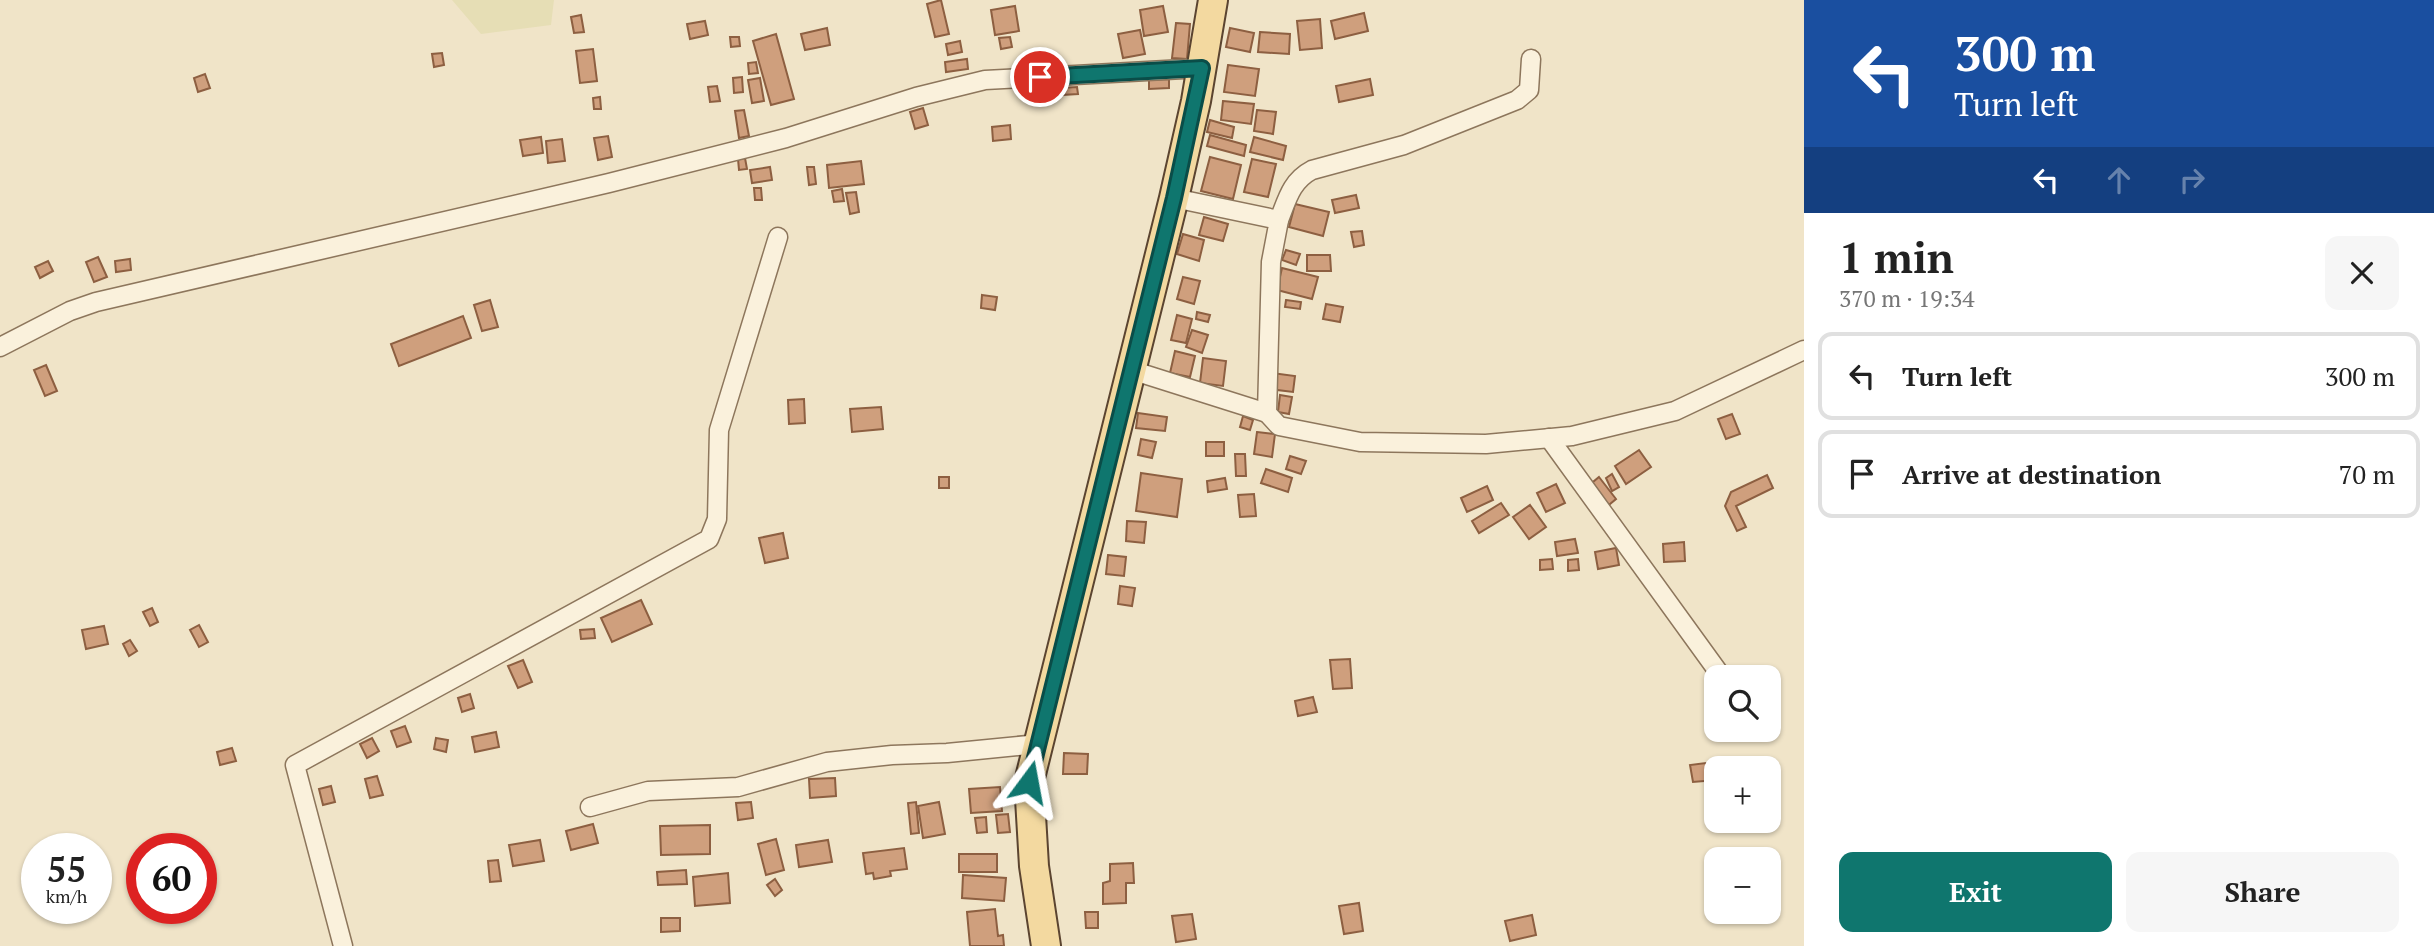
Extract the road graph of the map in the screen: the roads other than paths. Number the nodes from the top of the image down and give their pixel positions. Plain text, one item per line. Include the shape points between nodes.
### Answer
1 (1213, 0) edge
2 (1531, 59) dead end
3 (1202, 68) junction
4 (1174, 198) junction
5 (1279, 220) junction
6 (778, 237) dead end
7 (0, 347) edge
8 (1804, 350) edge
9 (1131, 370) junction
10 (1267, 413) junction
11 (1549, 438) junction
12 (1713, 665) edge
13 (1038, 744) junction
14 (590, 807) dead end
15 (343, 946) edge
16 (1046, 946) edge

1 - 3 main road
2 - 5 street via 1529,90 1517,100 1404,145 1302,175
3 - 4 main road
3 - 7 street via 985,80 609,183 96,302
4 - 5 street
4 - 9 main road
5 - 10 street via 1270,262
6 - 15 street via 719,430 718,519 709,539 295,765
8 - 11 street via 1675,411
9 - 10 street
9 - 13 main road
10 - 11 street via 1279,426 1360,442 1486,444
11 - 12 street
13 - 14 street via 827,762 738,787 648,791
13 - 16 main road via 1029,782 1034,866

